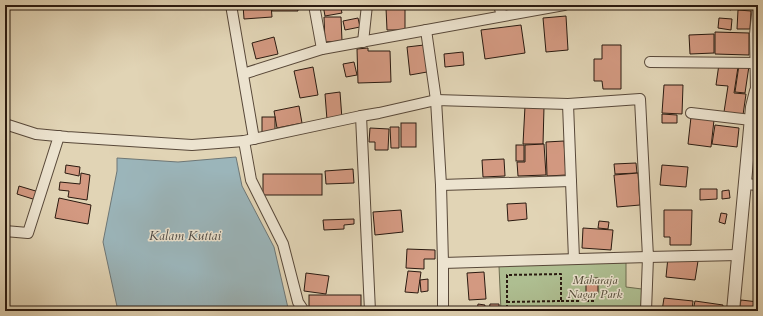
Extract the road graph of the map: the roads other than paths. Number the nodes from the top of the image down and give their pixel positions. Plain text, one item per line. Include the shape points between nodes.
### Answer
1 (231, 5) edge
2 (314, 5) edge
3 (368, 5) edge
4 (499, 5) edge
5 (758, 5) edge
6 (564, 6) edge
7 (502, 16) junction
8 (426, 30) junction
9 (363, 42) junction
10 (322, 49) junction
11 (650, 62) dead end
12 (756, 63) junction
13 (243, 74) junction
14 (757, 90) edge
15 (436, 100) junction
16 (568, 104) junction
17 (691, 113) dead end
18 (361, 116) junction
19 (751, 120) junction
20 (5, 124) edge
21 (60, 136) junction
22 (249, 140) junction
23 (571, 181) junction
24 (745, 184) junction
25 (441, 185) junction
26 (758, 185) edge
27 (5, 231) edge
28 (738, 256) junction
29 (648, 257) junction
30 (574, 259) junction
31 (443, 263) junction
32 (304, 311) edge
33 (370, 311) edge
34 (443, 311) edge
35 (646, 311) edge
36 (733, 311) edge

1 - 13 street
2 - 10 street
3 - 9 street
4 - 7 street
5 - 12 street
6 - 7 street
7 - 8 street
8 - 9 street
8 - 15 street
9 - 10 street
10 - 13 street
11 - 12 street
12 - 14 street
13 - 22 street
14 - 19 street
15 - 16 street
15 - 18 street
15 - 25 street
16 - 23 street
16 - 29 street via 640,98
17 - 19 street
18 - 22 street
18 - 33 street
19 - 24 street
20 - 21 street via 36,134
21 - 22 street via 192,145
21 - 27 street via 28,233
22 - 32 street via 251,180 283,244 298,302
23 - 25 street
23 - 30 street
24 - 26 street
24 - 28 street
25 - 31 street
28 - 29 street
28 - 36 street
29 - 30 street
29 - 35 street
30 - 31 street
31 - 34 street

